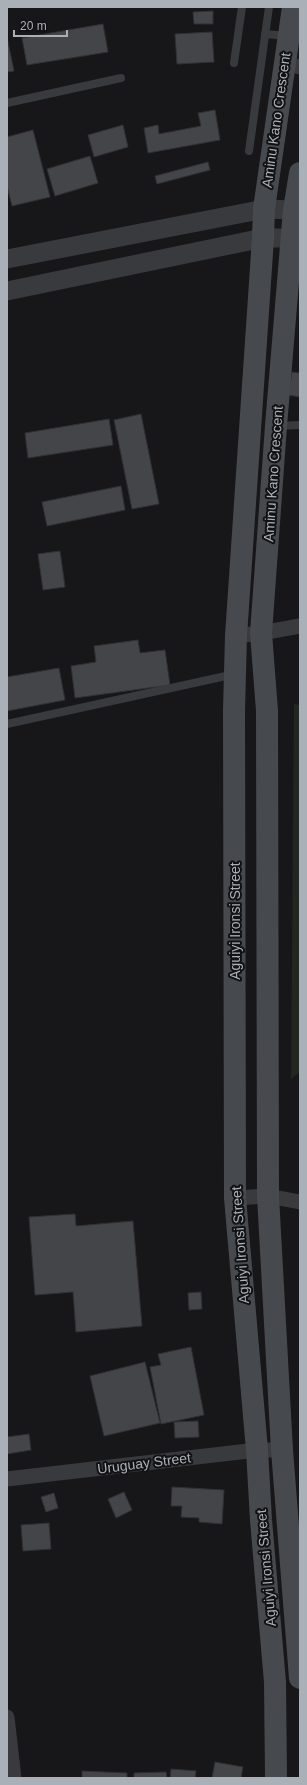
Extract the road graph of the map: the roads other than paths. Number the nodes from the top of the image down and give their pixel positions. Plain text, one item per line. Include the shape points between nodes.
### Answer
1 (242, 7) edge
2 (269, 7) edge
3 (293, 7) edge
4 (265, 34) junction
5 (288, 36) junction
6 (234, 63) dead end
7 (292, 65) edge
8 (121, 78) dead end
9 (7, 103) edge
10 (250, 151) dead end
11 (300, 173) edge
12 (264, 209) junction
13 (294, 210) junction
14 (263, 238) junction
15 (291, 238) junction
16 (7, 259) edge
17 (7, 291) edge
18 (300, 425) edge
19 (276, 426) junction
20 (300, 626) edge
21 (261, 634) junction
22 (236, 636) junction
23 (236, 674) junction
24 (234, 710) joint
25 (267, 711) joint
26 (7, 724) edge
27 (268, 1196) junction
28 (235, 1198) junction
29 (300, 1202) edge
30 (257, 1450) junction
31 (282, 1450) junction
32 (7, 1479) edge
33 (300, 1678) edge
34 (7, 1717) edge
35 (14, 1778) edge
36 (276, 1778) edge

1 - 6 lane
2 - 4 lane
3 - 5 main road, Aminu Kano Crescent
4 - 5 lane
4 - 10 lane
5 - 7 main road, Aminu Kano Crescent
7 - 12 main road, Aminu Kano Crescent
8 - 9 lane
11 - 13 main road, Aminu Kano Crescent
12 - 13 street, Aminu Kano Crescent
12 - 14 main road, Aminu Kano Crescent
12 - 16 street, Aminu Kano Crescent
13 - 15 main road, Aminu Kano Crescent
14 - 15 street
14 - 17 street
14 - 22 main road, Aminu Kano Crescent
15 - 19 main road, Aminu Kano Crescent
18 - 19 lane
19 - 21 main road, Aminu Kano Crescent
20 - 21 street
21 - 22 street
21 - 25 main road, Aminu Kano Crescent
22 - 23 main road, Aminu Kano Crescent
23 - 24 main road, Aminu Kano Crescent
23 - 26 lane
24 - 28 main road, Aguiyi Ironsi Street
25 - 27 main road, Aguiyi Ironsi Street
27 - 28 street
27 - 29 street
27 - 31 main road, Aguiyi Ironsi Street
28 - 30 main road, Aguiyi Ironsi Street
30 - 31 street, Uruguay Street
30 - 32 street, Uruguay Street
30 - 36 main road, Aguiyi Ironsi Street via 275,1682
31 - 33 main road, Aguiyi Ironsi Street
34 - 35 street

